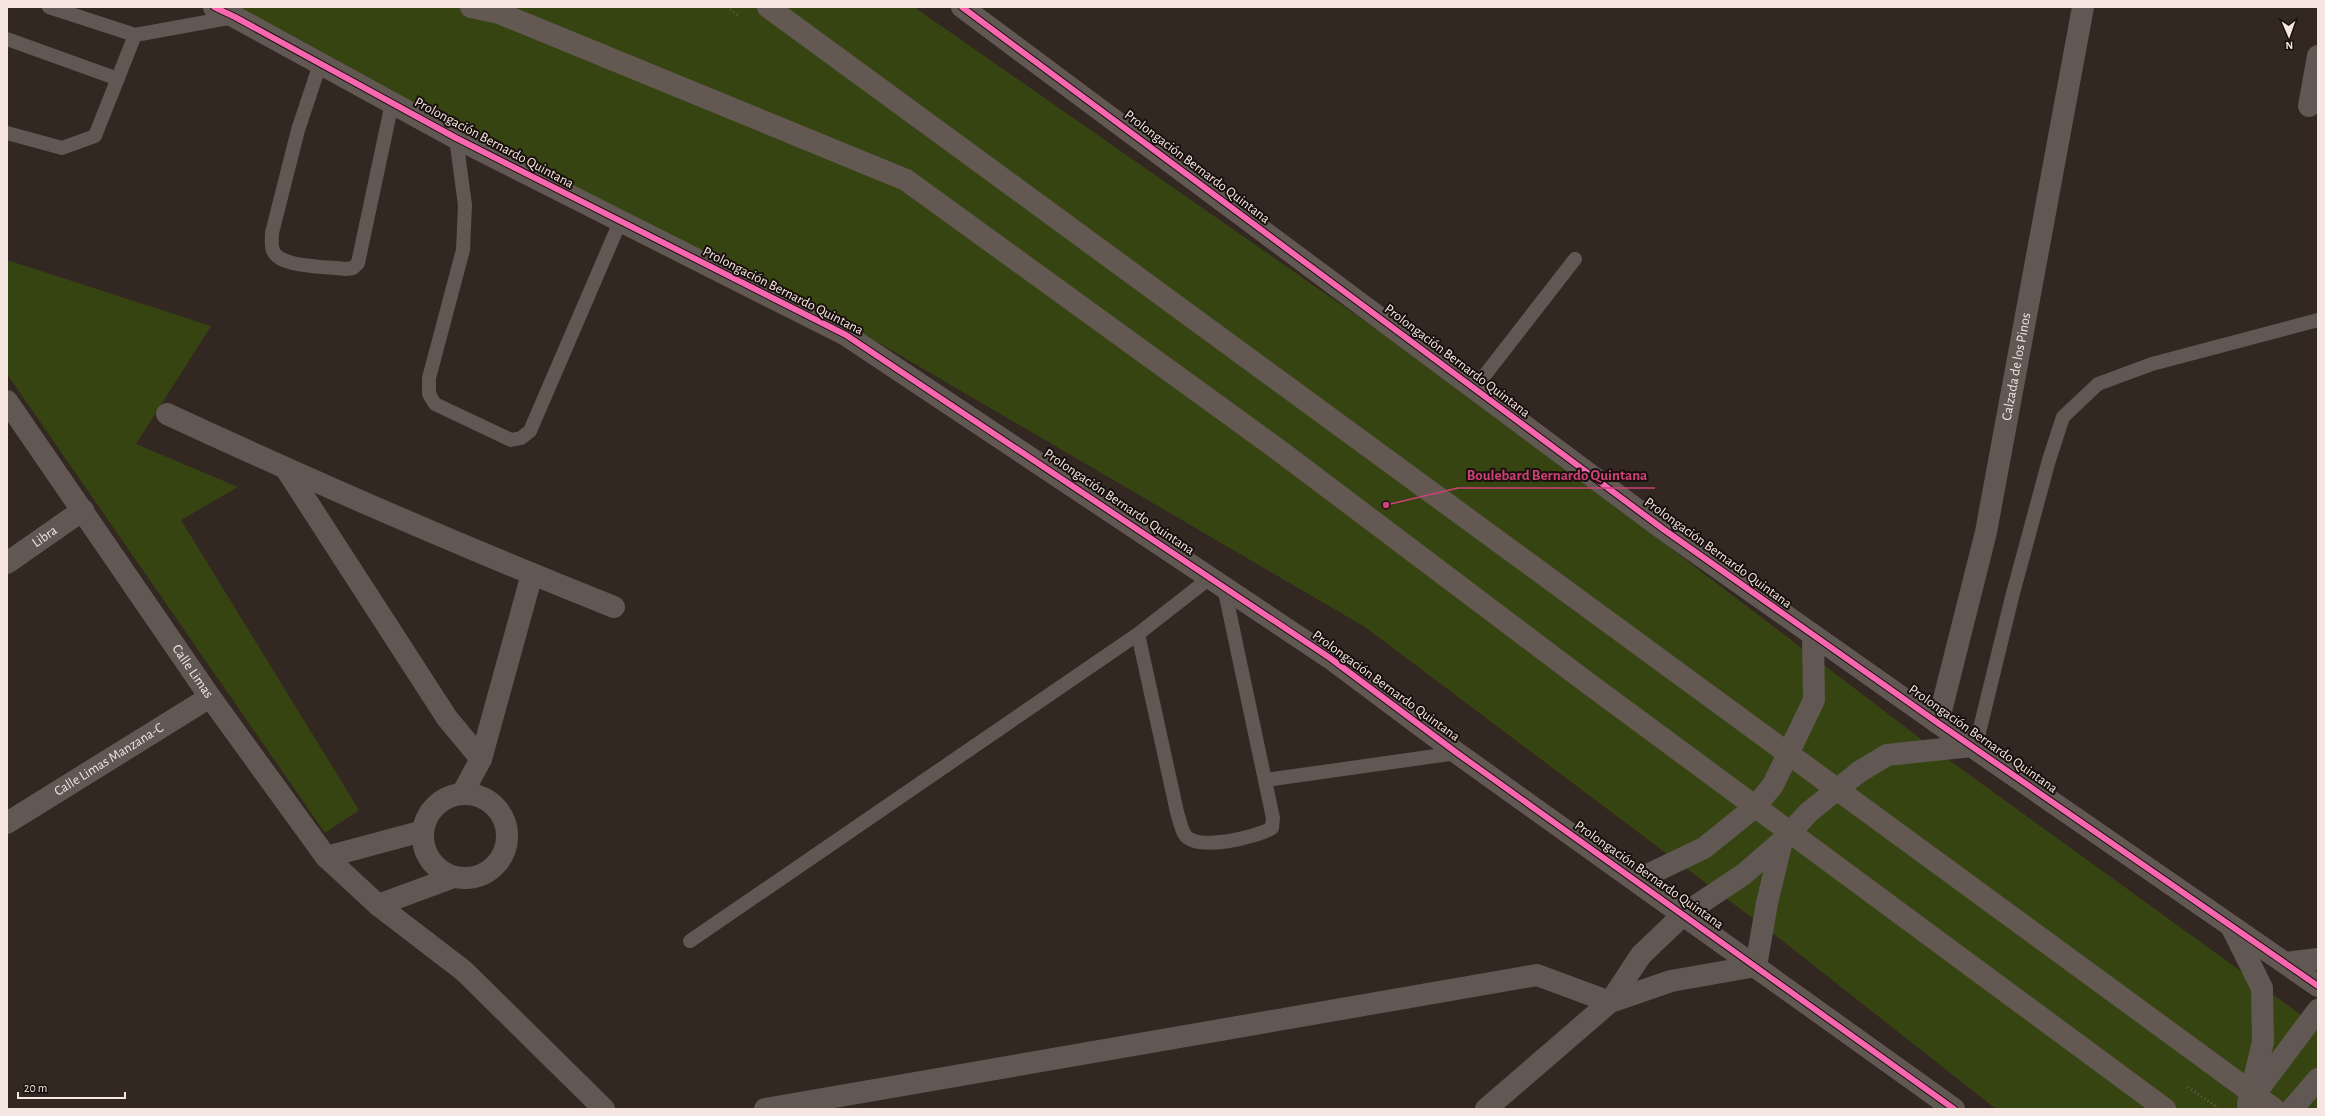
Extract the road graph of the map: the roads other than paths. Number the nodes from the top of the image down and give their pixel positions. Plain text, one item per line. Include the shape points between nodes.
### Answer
1 (48, 7) edge
2 (214, 7) edge
3 (471, 7) edge
4 (768, 7) edge
5 (962, 7) edge
6 (2083, 7) edge
7 (235, 17) junction
8 (135, 35) junction
9 (7, 39) edge
10 (2318, 56) edge
11 (320, 64) junction
12 (118, 79) junction
13 (392, 103) junction
14 (2309, 106) dead end
15 (7, 133) edge
16 (456, 138) junction
17 (620, 222) junction
18 (1575, 259) dead end
19 (2318, 320) edge
20 (1474, 389) junction
21 (7, 401) edge
22 (167, 414) dead end
23 (286, 469) junction
24 (82, 510) junction
25 (7, 563) edge
26 (532, 574) junction
27 (1217, 582) junction
28 (614, 607) dead end
29 (1138, 634) junction
30 (1813, 635) junction
31 (210, 697) junction
32 (1938, 723) junction
33 (1974, 748) junction
34 (1458, 752) junction
35 (481, 759) junction
36 (1266, 780) junction
37 (462, 794) junction
38 (7, 823) edge
39 (423, 831) junction
40 (1782, 842) junction
41 (326, 857) junction
42 (454, 877) junction
43 (1637, 880) junction
44 (378, 905) junction
45 (1684, 914) junction
46 (2229, 924) junction
47 (690, 941) dead end
48 (2318, 960) edge
49 (2286, 963) junction
50 (1756, 966) junction
51 (2318, 986) edge
52 (1610, 1002) junction
53 (2318, 1010) edge
54 (2318, 1078) edge
55 (2245, 1106) edge
56 (604, 1109) edge
57 (765, 1109) edge
58 (1486, 1109) edge
59 (1954, 1109) edge
60 (2165, 1109) edge
61 (2274, 1109) edge
62 (2292, 1109) edge

1 - 8 lane
2 - 7 street, Prolongación Bernardo Quintana
3 - 60 main road via 499,13 906,180 1280,451 1581,678
4 - 61 main road
5 - 20 street, Prolongación Bernardo Quintana
6 - 32 street, Calzada de los Pinos via 1986,532
7 - 8 lane
7 - 11 street, Prolongación Bernardo Quintana
8 - 12 lane
9 - 12 lane
10 - 14 street
11 - 13 street, Prolongación Bernardo Quintana
11 - 13 lane via 298,130 272,233 272,247 277,256 288,262 346,269 353,268 358,263
12 - 15 lane via 95,136 62,148
13 - 16 street, Prolongación Bernardo Quintana
16 - 17 street, Prolongación Bernardo Quintana
16 - 17 lane via 465,204 463,250 429,378 429,394 435,404 511,440 521,438 530,431
17 - 27 street, Prolongación Bernardo Quintana via 846,335
18 - 20 lane
19 - 33 lane via 2152,364 2098,384 2063,418 2012,597
20 - 30 street, Prolongación Bernardo Quintana via 1663,529
21 - 24 street, Calle Limas
22 - 23 street
23 - 26 street
23 - 35 street via 447,718
24 - 25 street, Libra
24 - 31 street, Calle Limas
26 - 28 street
26 - 35 street
27 - 29 lane
27 - 34 street, Prolongación Bernardo Quintana via 1330,658
27 - 36 lane
29 - 36 lane via 1177,812 1185,835 1195,843 1206,844 1261,835 1272,828 1272,804
29 - 47 lane
30 - 32 street, Prolongación Bernardo Quintana
30 - 43 street via 1814,700 1773,785 1756,806 1704,848
31 - 38 street, Calle Limas Manzana-C
31 - 41 street, Calle Limas
32 - 33 street, Prolongación Bernardo Quintana
33 - 40 street via 1887,755 1859,772 1809,812
33 - 46 street, Prolongación Bernardo Quintana
34 - 36 lane
34 - 43 street, Prolongación Bernardo Quintana
35 - 37 street
37 - 39 street via 436,805 427,817
37 - 42 street via 490,802 500,813 506,826 508,840 504,855 483,875 469,878
39 - 41 street
39 - 42 street via 424,846 429,860 440,870
40 - 45 street via 1744,874
40 - 50 street via 1767,903
41 - 44 street, Calle Limas
42 - 44 street
43 - 45 street, Prolongación Bernardo Quintana
44 - 56 street, Calle Limas via 464,971
45 - 50 street, Prolongación Bernardo Quintana
45 - 52 street via 1641,955
46 - 49 street, Prolongación Bernardo Quintana
46 - 55 street via 2262,988 2263,1042
48 - 49 street
49 - 51 street, Prolongación Bernardo Quintana
50 - 52 street via 1671,981
50 - 59 street, Prolongación Bernardo Quintana
52 - 57 street via 1537,975
52 - 58 street
53 - 55 street
54 - 62 street

